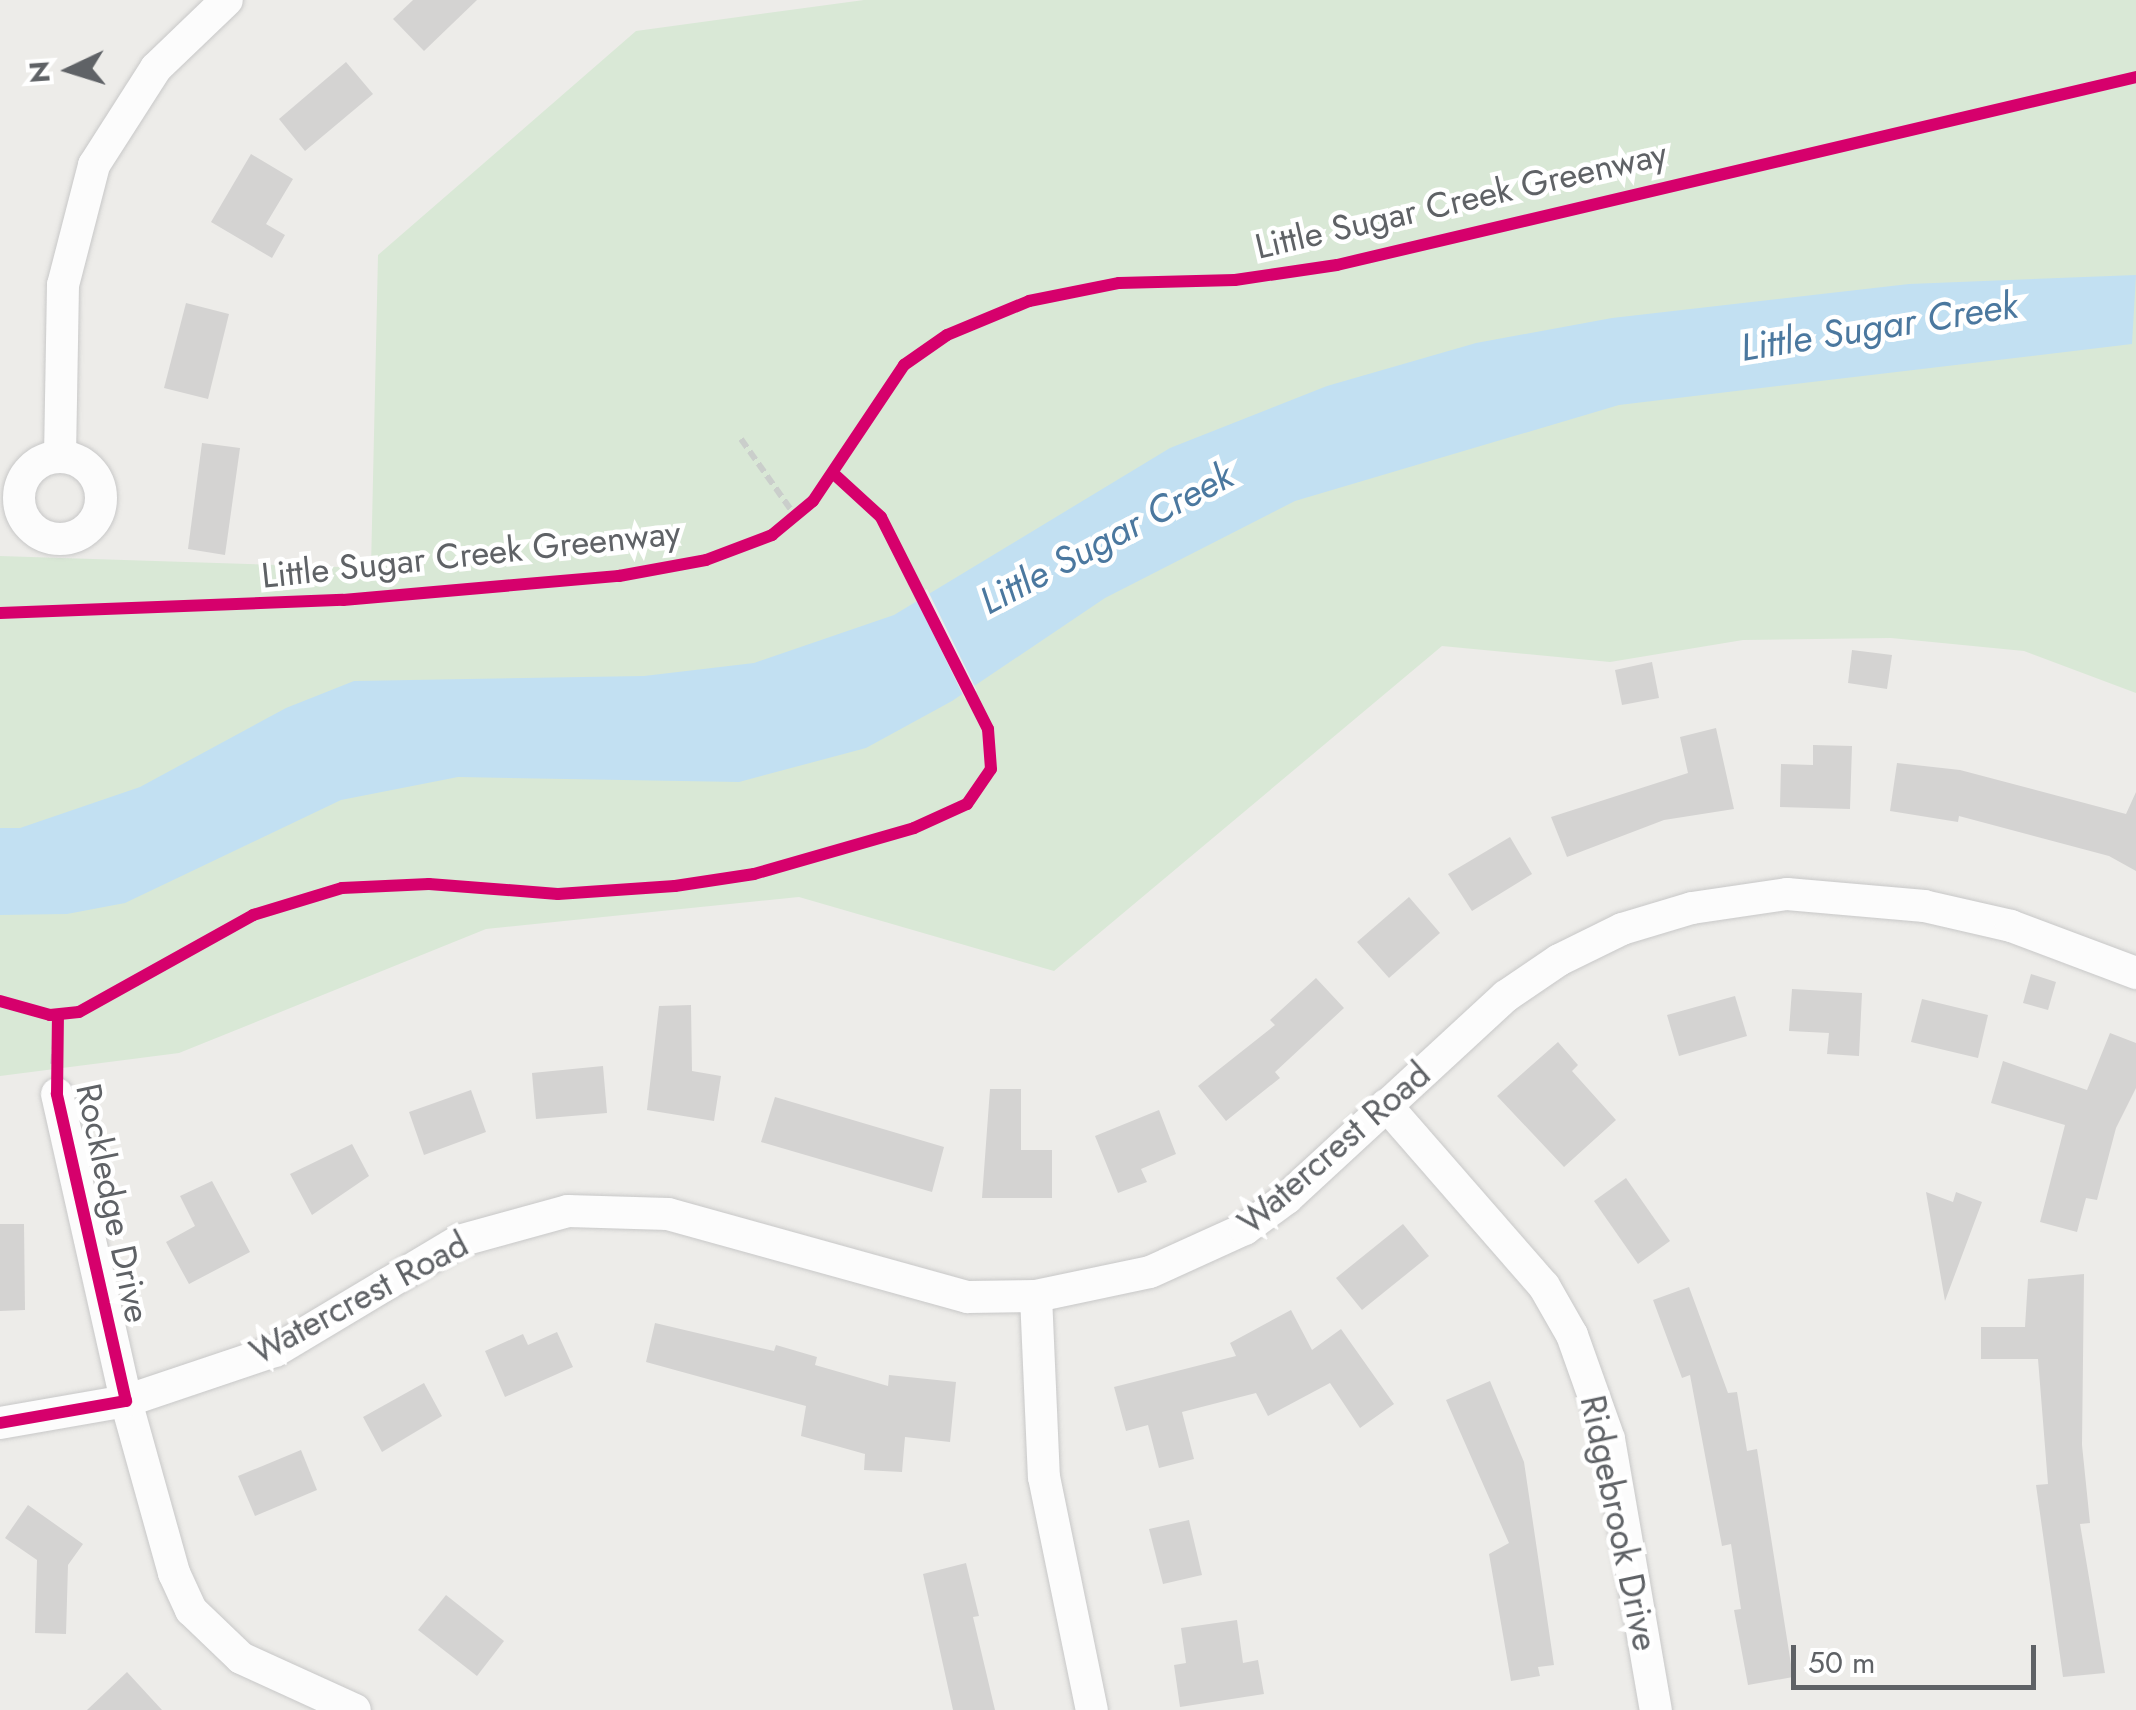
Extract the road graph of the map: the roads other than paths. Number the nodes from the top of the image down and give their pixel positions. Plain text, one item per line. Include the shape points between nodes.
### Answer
1 (227, 0) edge
2 (60, 456) dead end
3 (2136, 974) edge
4 (57, 1094) road end
5 (1386, 1105) junction
6 (1036, 1296) junction
7 (126, 1401) junction
8 (0, 1423) edge
9 (354, 1710) edge
10 (1092, 1710) edge
11 (1656, 1710) edge

1 - 2 street via 156,68 90,176 63,285
3 - 5 street, Watercrest Road via 2011,926 1924,906 1787,894 1692,908 1559,960 1506,996
4 - 7 street, Rockledge Drive
5 - 6 street, Watercrest Road via 1245,1229 1150,1272
5 - 11 street, Ridgebrook Drive via 1544,1286 1572,1335 1610,1439
6 - 7 street, Watercrest Road via 968,1297 906,1284 668,1214 568,1211 459,1241 274,1350
6 - 10 street via 1044,1478
7 - 8 street, Watercrest Road
7 - 9 street, Rockledge Drive via 174,1574 191,1610 241,1658

